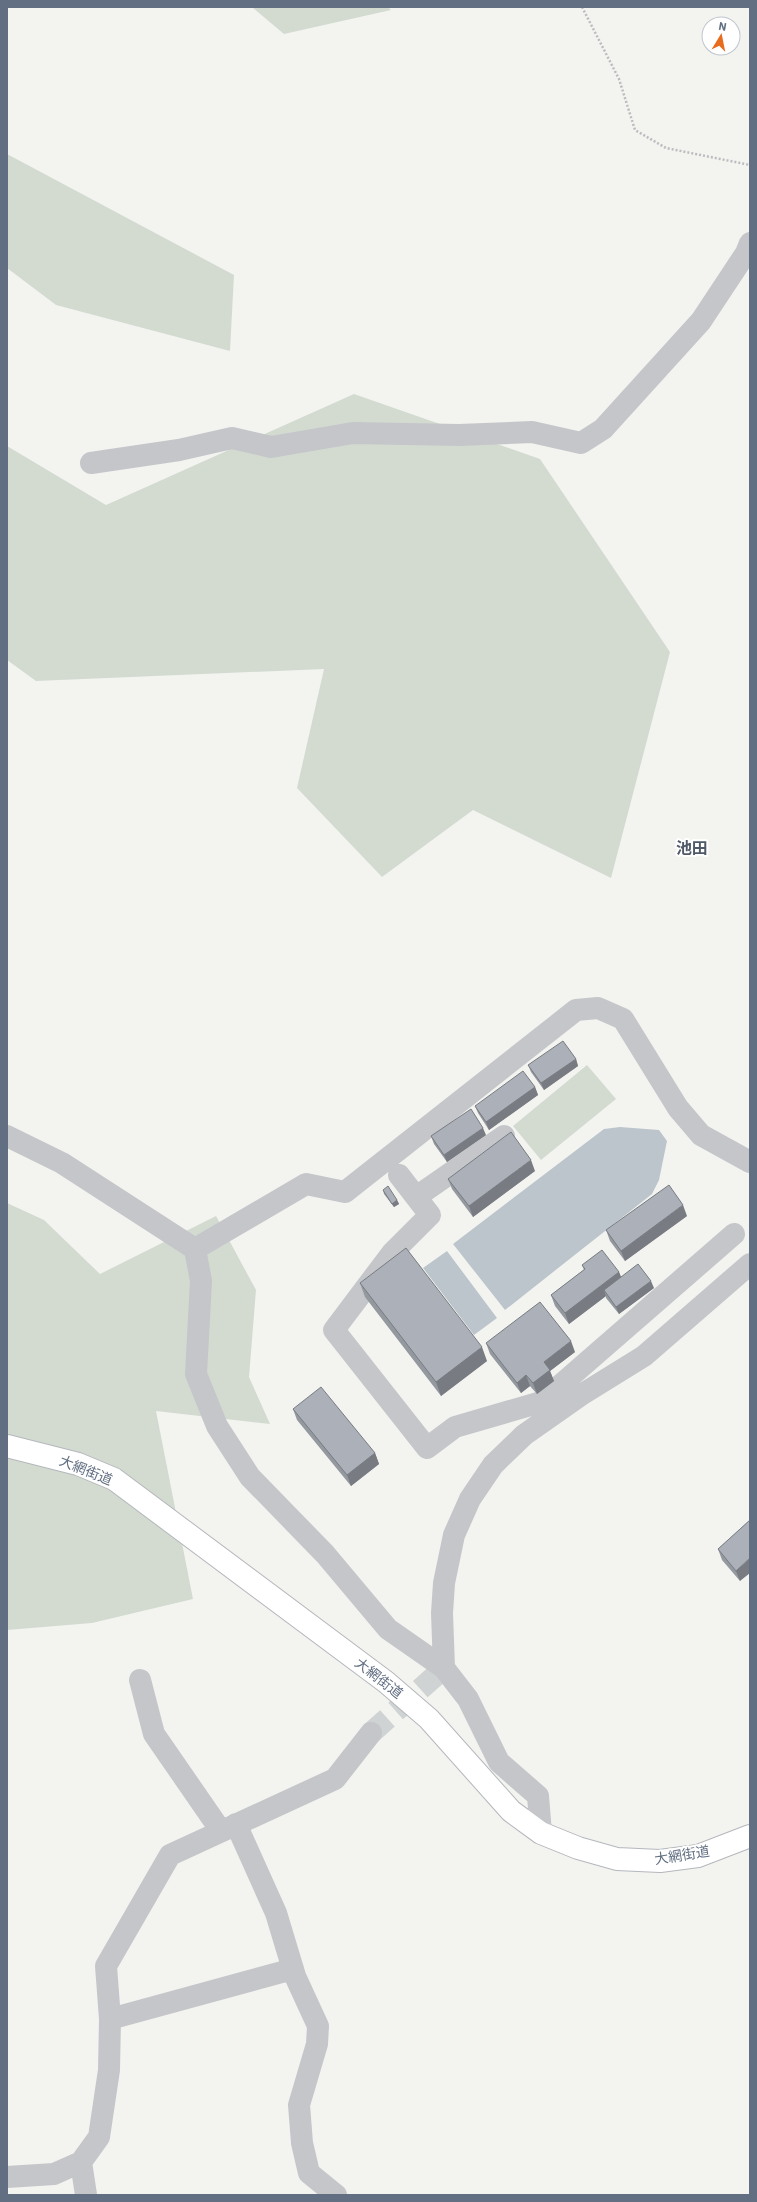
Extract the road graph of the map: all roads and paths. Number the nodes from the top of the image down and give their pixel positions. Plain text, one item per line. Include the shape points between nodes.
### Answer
1 (582, 7) edge
2 (750, 165) edge
3 (750, 243) edge
4 (91, 463) dead end
5 (7, 1136) edge
6 (504, 1136) edge
7 (750, 1162) edge
8 (399, 1175) dead end
9 (416, 1197) junction
10 (734, 1234) dead end
11 (195, 1249) junction
12 (750, 1264) edge
13 (569, 1377) junction
14 (581, 1395) junction
15 (7, 1446) edge
16 (444, 1668) junction
17 (140, 1680) dead end
18 (371, 1733) tunnel mouth
19 (229, 1828) junction
20 (541, 1833) junction
21 (750, 1836) edge
22 (293, 1969) junction
23 (110, 2019) junction
24 (81, 2162) junction
25 (7, 2177) edge
26 (86, 2195) edge
27 (336, 2195) edge

1 - 2 path via 619,79 635,130 666,148
3 - 4 street via 701,321 603,429 581,443 532,432 459,435 353,433 271,447 232,438 179,450
5 - 11 street via 62,1163
6 - 9 street
7 - 11 street via 702,1135 678,1108 623,1019 598,1008 576,1010 345,1192 306,1184
8 - 9 street
9 - 13 street via 430,1215 392,1253 334,1330 427,1448 455,1427 541,1402
10 - 13 street
11 - 16 street via 201,1281 196,1374 217,1426 250,1477 324,1554 388,1629
12 - 14 street via 644,1356
13 - 14 street
14 - 16 street via 519,1440 493,1465 470,1499 454,1535 444,1583
15 - 20 main road, 大網街道 via 78,1464 114,1479 386,1682 429,1718 511,1811
16 - 20 street via 468,1699 499,1762 538,1796
17 - 19 street via 154,1734
18 - 19 street via 336,1779
19 - 22 street via 276,1913
19 - 23 street via 170,1855 106,1966
20 - 21 main road, 大網街道 via 578,1848 617,1859 660,1862 698,1856
22 - 23 street
22 - 27 street via 318,2026 317,2044 299,2105 302,2143 309,2173
23 - 24 street via 109,2070 99,2137
24 - 25 street via 54,2174
24 - 26 street

